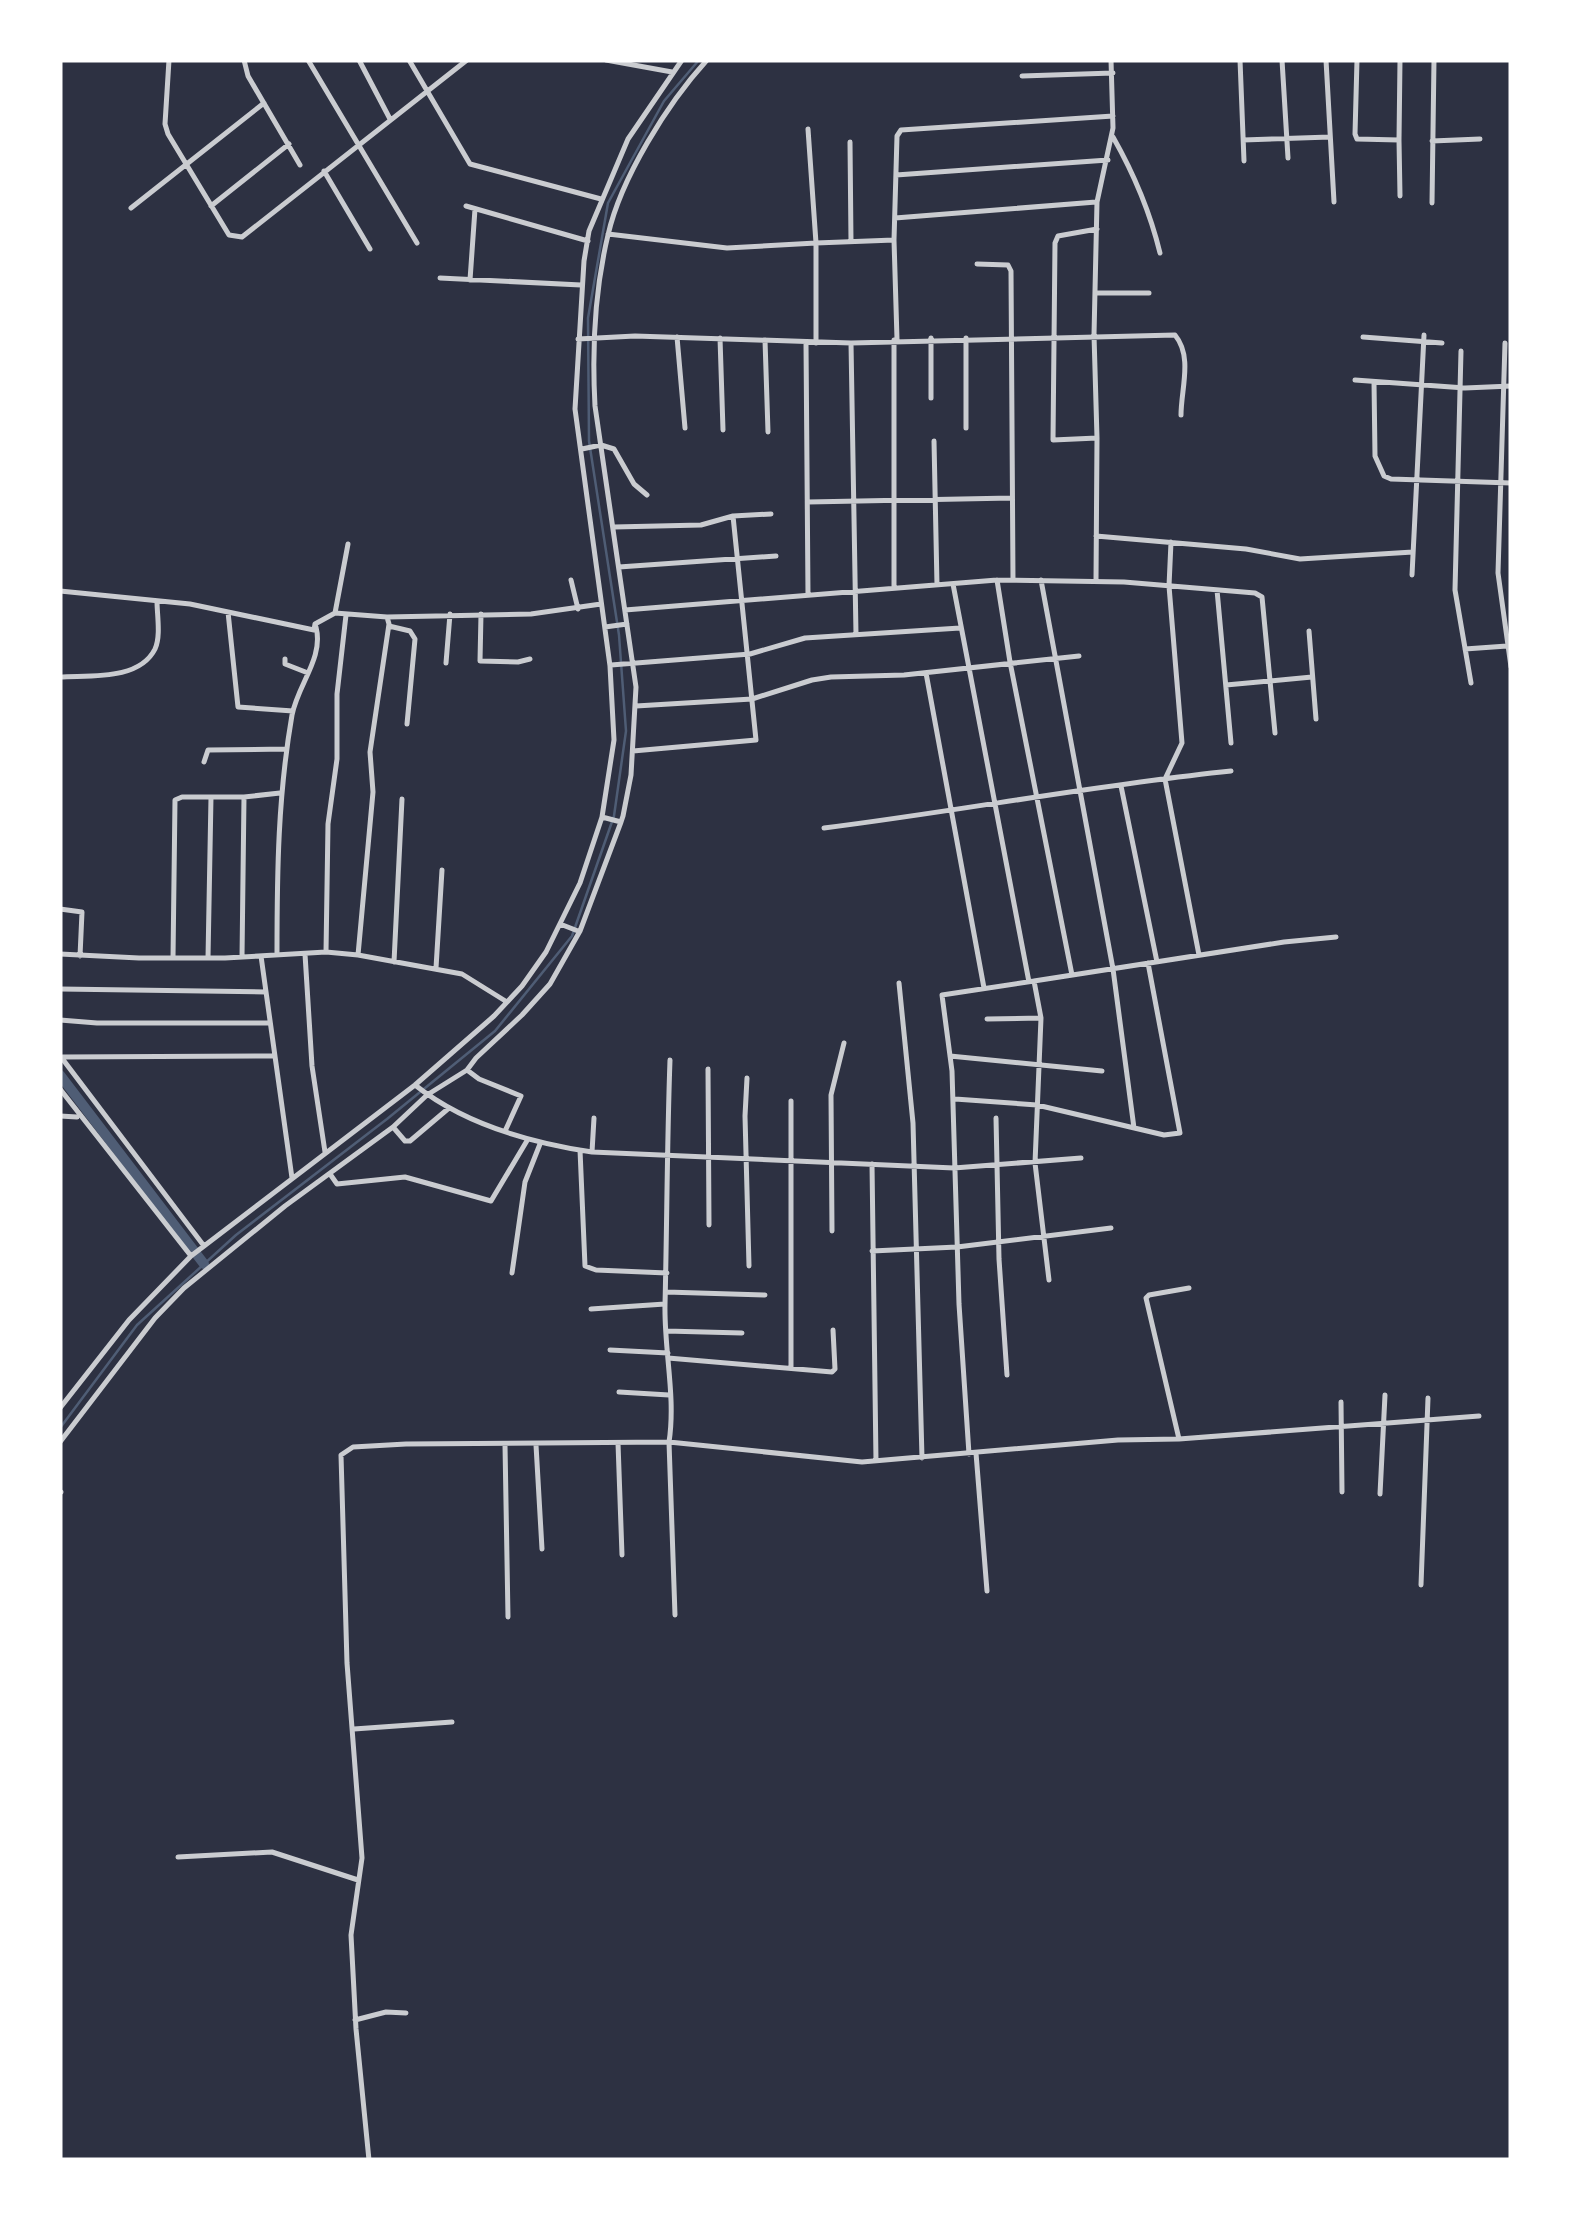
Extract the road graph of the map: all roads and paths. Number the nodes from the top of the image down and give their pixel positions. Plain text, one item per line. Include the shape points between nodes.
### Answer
1 (169, 60) edge
2 (244, 60) edge
3 (308, 60) edge
4 (359, 60) edge
5 (409, 60) edge
6 (468, 60) edge
7 (606, 60) edge
8 (682, 60) edge
9 (707, 60) edge
10 (1111, 60) edge
11 (1240, 60) edge
12 (1282, 60) edge
13 (1326, 60) edge
14 (1356, 60) edge
15 (1400, 60) edge
16 (1434, 60) edge
17 (673, 72) junction
18 (1113, 73) junction
19 (1022, 76) dead end
20 (428, 91) junction
21 (264, 103) junction
22 (1113, 116) junction
23 (391, 120) junction
24 (808, 129) dead end
25 (1112, 136) junction
26 (1287, 138) junction
27 (1330, 138) junction
28 (1480, 139) dead end
29 (1244, 140) junction
30 (1399, 140) junction
31 (1432, 141) junction
32 (850, 142) dead end
33 (289, 144) junction
34 (360, 145) junction
35 (1288, 158) dead end
36 (1108, 160) junction
37 (1244, 161) dead end
38 (186, 164) junction
39 (300, 165) dead end
40 (324, 171) junction
41 (896, 175) junction
42 (1400, 196) dead end
43 (601, 199) junction
44 (1096, 202) junction
45 (1334, 202) dead end
46 (1432, 203) dead end
47 (212, 206) junction
48 (466, 206) dead end
49 (131, 208) dead end
50 (475, 208) junction
51 (895, 218) junction
52 (1096, 229) junction
53 (608, 234) junction
54 (894, 240) junction
55 (588, 241) junction
56 (852, 242) junction
57 (416, 243) dead end
58 (816, 243) junction
59 (370, 249) dead end
60 (1160, 253) dead end
61 (978, 264) dead end
62 (440, 278) dead end
63 (470, 280) junction
64 (582, 285) junction
65 (1095, 292) junction
66 (1149, 293) dead end
67 (1094, 335) junction
68 (1052, 336) junction
69 (677, 337) junction
70 (1010, 337) junction
71 (1363, 337) dead end
72 (596, 338) junction
73 (720, 338) junction
74 (931, 338) junction
75 (966, 338) junction
76 (1424, 338) junction
77 (580, 339) junction
78 (765, 340) junction
79 (895, 340) junction
80 (806, 342) junction
81 (816, 343) junction
82 (851, 343) junction
83 (1442, 343) dead end
84 (1505, 343) dead end
85 (1461, 351) dead end
86 (1355, 380) dead end
87 (1374, 382) junction
88 (1422, 385) junction
89 (1508, 386) edge
90 (1460, 387) junction
91 (931, 398) dead end
92 (1181, 415) dead end
93 (685, 428) dead end
94 (966, 428) dead end
95 (723, 430) dead end
96 (768, 432) dead end
97 (1097, 438) junction
98 (934, 441) dead end
99 (600, 445) junction
100 (582, 449) dead end
101 (1417, 479) junction
102 (1458, 481) junction
103 (1502, 482) junction
104 (1511, 483) edge
105 (646, 495) dead end
106 (893, 498) junction
107 (1012, 498) junction
108 (853, 499) junction
109 (936, 500) junction
110 (808, 502) junction
111 (771, 514) dead end
112 (733, 516) junction
113 (614, 527) junction
114 (1096, 536) junction
115 (1172, 542) junction
116 (348, 544) dead end
117 (1413, 552) junction
118 (776, 556) dead end
119 (738, 559) junction
120 (619, 567) junction
121 (1412, 574) dead end
122 (571, 580) dead end
123 (997, 580) junction
124 (1013, 580) junction
125 (1041, 580) junction
126 (1096, 581) junction
127 (953, 584) junction
128 (937, 585) junction
129 (1169, 586) junction
130 (894, 588) junction
131 (1218, 590) junction
132 (60, 591) edge
133 (855, 592) junction
134 (808, 595) junction
135 (744, 600) junction
136 (157, 603) junction
137 (601, 606) junction
138 (578, 609) junction
139 (625, 610) junction
140 (228, 613) junction
141 (335, 613) junction
142 (347, 616) junction
143 (449, 617) junction
144 (481, 617) junction
145 (388, 622) junction
146 (315, 624) junction
147 (626, 624) junction
148 (606, 627) junction
149 (960, 628) junction
150 (1310, 631) dead end
151 (856, 634) junction
152 (1509, 645) edge
153 (1465, 649) junction
154 (750, 654) junction
155 (1080, 656) dead end
156 (1054, 658) junction
157 (285, 659) dead end
158 (530, 659) dead end
159 (446, 662) dead end
160 (631, 662) junction
161 (1010, 662) junction
162 (612, 665) junction
163 (1511, 667) edge
164 (966, 668) junction
165 (308, 673) junction
166 (926, 673) junction
167 (60, 677) edge
168 (1312, 677) junction
169 (1270, 681) junction
170 (1471, 682) dead end
171 (1226, 685) junction
172 (752, 698) junction
173 (636, 706) junction
174 (293, 712) junction
175 (1316, 719) dead end
176 (406, 724) dead end
177 (1275, 733) dead end
178 (1231, 744) dead end
179 (286, 749) junction
180 (633, 751) junction
181 (204, 762) dead end
182 (1231, 771) dead end
183 (1165, 779) junction
184 (1121, 786) junction
185 (1078, 790) junction
186 (280, 793) junction
187 (1036, 795) junction
188 (211, 797) junction
189 (244, 797) junction
190 (402, 799) dead end
191 (993, 803) junction
192 (951, 810) junction
193 (603, 817) junction
194 (620, 822) junction
195 (824, 828) dead end
196 (442, 870) dead end
197 (60, 909) edge
198 (562, 925) junction
199 (578, 930) dead end
200 (1336, 937) dead end
201 (326, 952) junction
202 (60, 954) edge
203 (305, 954) junction
204 (277, 955) junction
205 (358, 955) junction
206 (1199, 955) junction
207 (80, 956) junction
208 (261, 956) junction
209 (242, 957) junction
210 (173, 958) junction
211 (208, 958) junction
212 (394, 962) junction
213 (1156, 962) junction
214 (1148, 963) junction
215 (436, 968) junction
216 (1113, 969) junction
217 (1072, 975) junction
218 (1032, 981) junction
219 (899, 984) dead end
220 (60, 988) edge
221 (984, 988) junction
222 (266, 992) junction
223 (507, 1002) junction
224 (1041, 1018) junction
225 (60, 1020) edge
226 (987, 1020) dead end
227 (270, 1023) junction
228 (844, 1044) dead end
229 (61, 1056) edge
230 (274, 1056) junction
231 (950, 1056) junction
232 (670, 1060) dead end
233 (1039, 1063) junction
234 (708, 1069) dead end
235 (468, 1070) junction
236 (1102, 1071) dead end
237 (747, 1078) dead end
238 (416, 1086) junction
239 (60, 1089) edge
240 (426, 1094) junction
241 (954, 1099) junction
242 (791, 1101) dead end
243 (449, 1108) junction
244 (1037, 1109) junction
245 (60, 1116) edge
246 (79, 1117) junction
247 (594, 1118) dead end
248 (996, 1118) dead end
249 (394, 1127) junction
250 (1134, 1128) junction
251 (506, 1130) junction
252 (528, 1139) junction
253 (546, 1145) junction
254 (580, 1150) junction
255 (325, 1152) junction
256 (592, 1152) junction
257 (666, 1158) junction
258 (1080, 1158) dead end
259 (707, 1159) junction
260 (748, 1160) junction
261 (791, 1162) junction
262 (830, 1163) junction
263 (1035, 1163) junction
264 (872, 1164) junction
265 (996, 1165) junction
266 (913, 1166) junction
267 (954, 1168) junction
268 (330, 1174) junction
269 (292, 1178) junction
270 (708, 1225) dead end
271 (1111, 1228) dead end
272 (832, 1231) dead end
273 (1043, 1237) junction
274 (998, 1242) junction
275 (204, 1246) junction
276 (957, 1246) junction
277 (916, 1250) junction
278 (872, 1251) junction
279 (191, 1256) junction
280 (750, 1266) dead end
281 (667, 1272) junction
282 (512, 1273) dead end
283 (1049, 1280) dead end
284 (1189, 1288) dead end
285 (666, 1292) junction
286 (765, 1295) dead end
287 (665, 1304) junction
288 (591, 1309) dead end
289 (833, 1330) dead end
290 (666, 1332) junction
291 (742, 1333) dead end
292 (610, 1350) dead end
293 (668, 1356) junction
294 (791, 1368) junction
295 (1007, 1376) dead end
296 (619, 1392) dead end
297 (670, 1395) junction
298 (1385, 1395) dead end
299 (1428, 1398) dead end
300 (1341, 1402) dead end
301 (60, 1408) edge
302 (1479, 1416) dead end
303 (1428, 1420) junction
304 (1386, 1423) junction
305 (1342, 1426) junction
306 (670, 1438) junction
307 (1179, 1438) junction
308 (60, 1442) edge
309 (618, 1443) junction
310 (505, 1444) junction
311 (536, 1445) junction
312 (972, 1454) junction
313 (922, 1458) junction
314 (876, 1461) junction
315 (1342, 1492) dead end
316 (1380, 1494) dead end
317 (542, 1549) dead end
318 (622, 1555) dead end
319 (1420, 1586) dead end
320 (986, 1591) dead end
321 (675, 1614) dead end
322 (508, 1618) dead end
323 (452, 1722) dead end
324 (354, 1729) junction
325 (178, 1858) dead end
326 (356, 1879) junction
327 (406, 2012) dead end
328 (355, 2020) junction
329 (369, 2160) edge

1 - 38 street via 165,124
2 - 21 street
3 - 34 street
4 - 23 street
5 - 20 street
6 - 20 street
7 - 17 street
8 - 17 street
9 - 53 street via 634,169
10 - 18 street
11 - 29 street
12 - 26 street
13 - 27 street
14 - 30 street via 1356,138
15 - 30 street
16 - 31 street
17 - 43 street via 628,138
18 - 19 street
18 - 22 street
20 - 23 street
20 - 43 street via 470,164
21 - 33 street
21 - 38 street
22 - 25 street
22 - 41 street via 904,129
23 - 34 street
24 - 58 street
25 - 36 street
25 - 60 street via 1150,210
26 - 27 street
26 - 29 street
26 - 35 street
27 - 45 street
28 - 31 street
29 - 37 street
30 - 42 street
31 - 46 street
32 - 56 street
33 - 39 street
33 - 47 street
34 - 40 street
34 - 57 street
36 - 41 street
36 - 44 street
38 - 47 street
38 - 49 street
40 - 47 street via 242,237 229,235
40 - 59 street
41 - 51 street
43 - 55 street
44 - 51 street
44 - 52 street
48 - 50 street
50 - 55 street
50 - 63 street
51 - 54 street
52 - 65 street
52 - 68 street via 1064,233 1055,242
53 - 58 street via 727,248
53 - 72 street
54 - 56 street
54 - 79 street
55 - 64 street
56 - 58 street
58 - 81 street
61 - 70 street via 1010,266
62 - 63 street
63 - 64 street
64 - 77 street
65 - 66 street
65 - 67 street
67 - 68 street
67 - 92 street via 1179,338 1187,378
67 - 97 street
68 - 70 street
68 - 97 street via 1053,440
69 - 72 street
69 - 73 street
69 - 93 street
70 - 75 street
70 - 107 street
71 - 76 street
72 - 77 street
72 - 99 street
73 - 78 street
73 - 95 street
74 - 75 street
74 - 79 street
74 - 91 street
75 - 94 street
76 - 83 street
76 - 88 street
77 - 137 street via 576,412
78 - 80 street
78 - 96 street
79 - 82 street
79 - 106 street
80 - 81 street
80 - 110 street
81 - 82 street
82 - 108 street
84 - 89 street
85 - 90 street
86 - 87 street
87 - 88 street
87 - 101 street via 1378,463 1391,479
88 - 90 street
88 - 101 street
89 - 90 street
89 - 103 street
90 - 102 street
97 - 114 street
98 - 109 street
99 - 100 street
99 - 105 street via 614,449
99 - 113 street
101 - 102 street
101 - 117 street
102 - 103 street
102 - 153 street via 1454,590
103 - 104 street
103 - 152 street via 1498,573
106 - 108 street
106 - 109 street
106 - 130 street
107 - 109 street
107 - 124 street
108 - 110 street
108 - 133 street
109 - 128 street
110 - 134 street
111 - 112 street
112 - 113 street via 701,525
112 - 119 street
113 - 120 street
114 - 115 street
114 - 126 street
115 - 117 street via 1300,559
115 - 129 street
116 - 141 street
117 - 121 street
118 - 119 street
119 - 120 street
119 - 135 street
120 - 139 street
122 - 138 street
123 - 124 street
123 - 127 street
123 - 161 street
124 - 125 street
125 - 126 street
125 - 156 street
126 - 129 street
127 - 128 street
127 - 149 street
128 - 130 street
129 - 131 street
129 - 183 street via 1182,743
130 - 133 street
131 - 169 street via 1262,597
131 - 171 street
132 - 136 street
133 - 134 street
133 - 151 street
134 - 135 street
135 - 139 street
135 - 154 street
136 - 140 street
136 - 167 street via 155,649 143,662 122,673
137 - 138 street
137 - 148 street
138 - 144 street
139 - 147 street
140 - 146 street via 314,630
140 - 174 street via 238,707
141 - 142 street
141 - 146 street
142 - 145 street
142 - 201 street via 328,824
143 - 144 street
143 - 145 street
143 - 159 street
144 - 158 street via 480,661
145 - 176 street via 415,638
145 - 205 street via 370,752
146 - 165 street
147 - 148 street
147 - 160 street
148 - 162 street
149 - 151 street
149 - 164 street
150 - 168 street
151 - 154 street via 805,638
152 - 153 street
152 - 163 street
153 - 170 street
154 - 160 street
154 - 172 street
155 - 156 street
156 - 161 street
156 - 185 street
157 - 165 street
160 - 162 street
160 - 173 street
161 - 164 street
161 - 187 street
162 - 193 street via 614,740
164 - 166 street
164 - 191 street
165 - 174 street
166 - 172 street via 812,680
166 - 192 street
168 - 169 street
168 - 175 street
169 - 171 street
169 - 177 street
171 - 178 street
172 - 173 street
172 - 180 street via 756,740
173 - 180 street
174 - 179 street
179 - 181 street via 208,750
179 - 186 street
180 - 194 street
182 - 183 street
183 - 184 street
183 - 206 street
184 - 185 street
184 - 213 street
185 - 187 street
185 - 216 street
186 - 189 street
186 - 204 street
187 - 191 street
187 - 217 street
188 - 189 street
188 - 210 street via 182,796 174,803
188 - 211 street
189 - 209 street
190 - 212 street
191 - 192 street
191 - 218 street
192 - 195 street
192 - 221 street
193 - 194 street
193 - 198 street
194 - 235 street via 580,931 550,984
196 - 215 street
197 - 207 street via 82,912
198 - 199 street
198 - 223 street
200 - 206 street
201 - 203 street
201 - 205 street
202 - 207 street
203 - 204 street
203 - 255 street
204 - 208 street
205 - 212 street
206 - 213 street
207 - 210 street
208 - 209 street
208 - 222 street
209 - 211 street
210 - 211 street
212 - 215 street
213 - 214 street
214 - 216 street
214 - 250 street via 1181,1130 1164,1135
215 - 223 street via 462,974
216 - 217 street
216 - 250 street
217 - 218 street
218 - 221 street
218 - 224 street
219 - 266 street
220 - 222 street
221 - 231 street via 942,995
222 - 227 street
223 - 238 street
224 - 226 street
224 - 233 street
225 - 227 street
227 - 230 street
228 - 262 street via 831,1096
229 - 230 street
229 - 275 street
230 - 269 street
231 - 233 street
231 - 241 street
232 - 257 street
233 - 236 street
233 - 244 street
234 - 259 street
235 - 240 street
235 - 251 street via 521,1096
237 - 260 street
238 - 240 street
238 - 255 street
239 - 246 street
240 - 243 street
240 - 249 street
241 - 244 street
241 - 267 street
242 - 261 street
243 - 249 street via 410,1141
243 - 251 street
244 - 250 street
244 - 263 street
245 - 246 street
246 - 279 street
247 - 256 street
248 - 265 street
249 - 268 street
251 - 252 street
252 - 253 street
252 - 268 street via 490,1201 423,1180 338,1184
253 - 254 street
253 - 282 street via 525,1182
254 - 256 street
254 - 281 street via 585,1266
255 - 269 street
256 - 257 street
257 - 259 street
257 - 281 street
258 - 263 street
259 - 260 street
259 - 270 street
260 - 261 street
260 - 280 street
261 - 262 street
261 - 294 street
262 - 264 street
262 - 272 street
263 - 265 street
263 - 273 street
264 - 266 street
264 - 278 street
265 - 267 street
265 - 274 street
266 - 267 street
266 - 277 street
267 - 276 street
268 - 308 street via 184,1288
269 - 275 street
271 - 273 street
273 - 274 street
273 - 283 street
274 - 276 street
274 - 295 street
275 - 279 street
276 - 277 street
276 - 312 street
277 - 278 street
277 - 313 street
278 - 314 street
279 - 301 street via 128,1320
281 - 285 street
284 - 307 street via 1146,1298
285 - 286 street
285 - 287 street
287 - 288 street
287 - 290 street
289 - 294 street via 834,1372
290 - 291 street
290 - 293 street
292 - 293 street
293 - 294 street
293 - 297 street
296 - 297 street
297 - 306 street
298 - 304 street
299 - 303 street
300 - 305 street
302 - 303 street
303 - 304 street
303 - 319 street
304 - 305 street
304 - 316 street
305 - 307 street
305 - 315 street
306 - 309 street
306 - 314 street via 776,1455
306 - 321 street
307 - 312 street
309 - 311 street
309 - 318 street
310 - 311 street
310 - 322 street
310 - 324 street via 353,1447 342,1455
311 - 317 street
312 - 313 street
312 - 320 street
313 - 314 street
323 - 324 street
324 - 326 street via 362,1858
325 - 326 street via 259,1850
326 - 328 street
327 - 328 street
328 - 329 street

